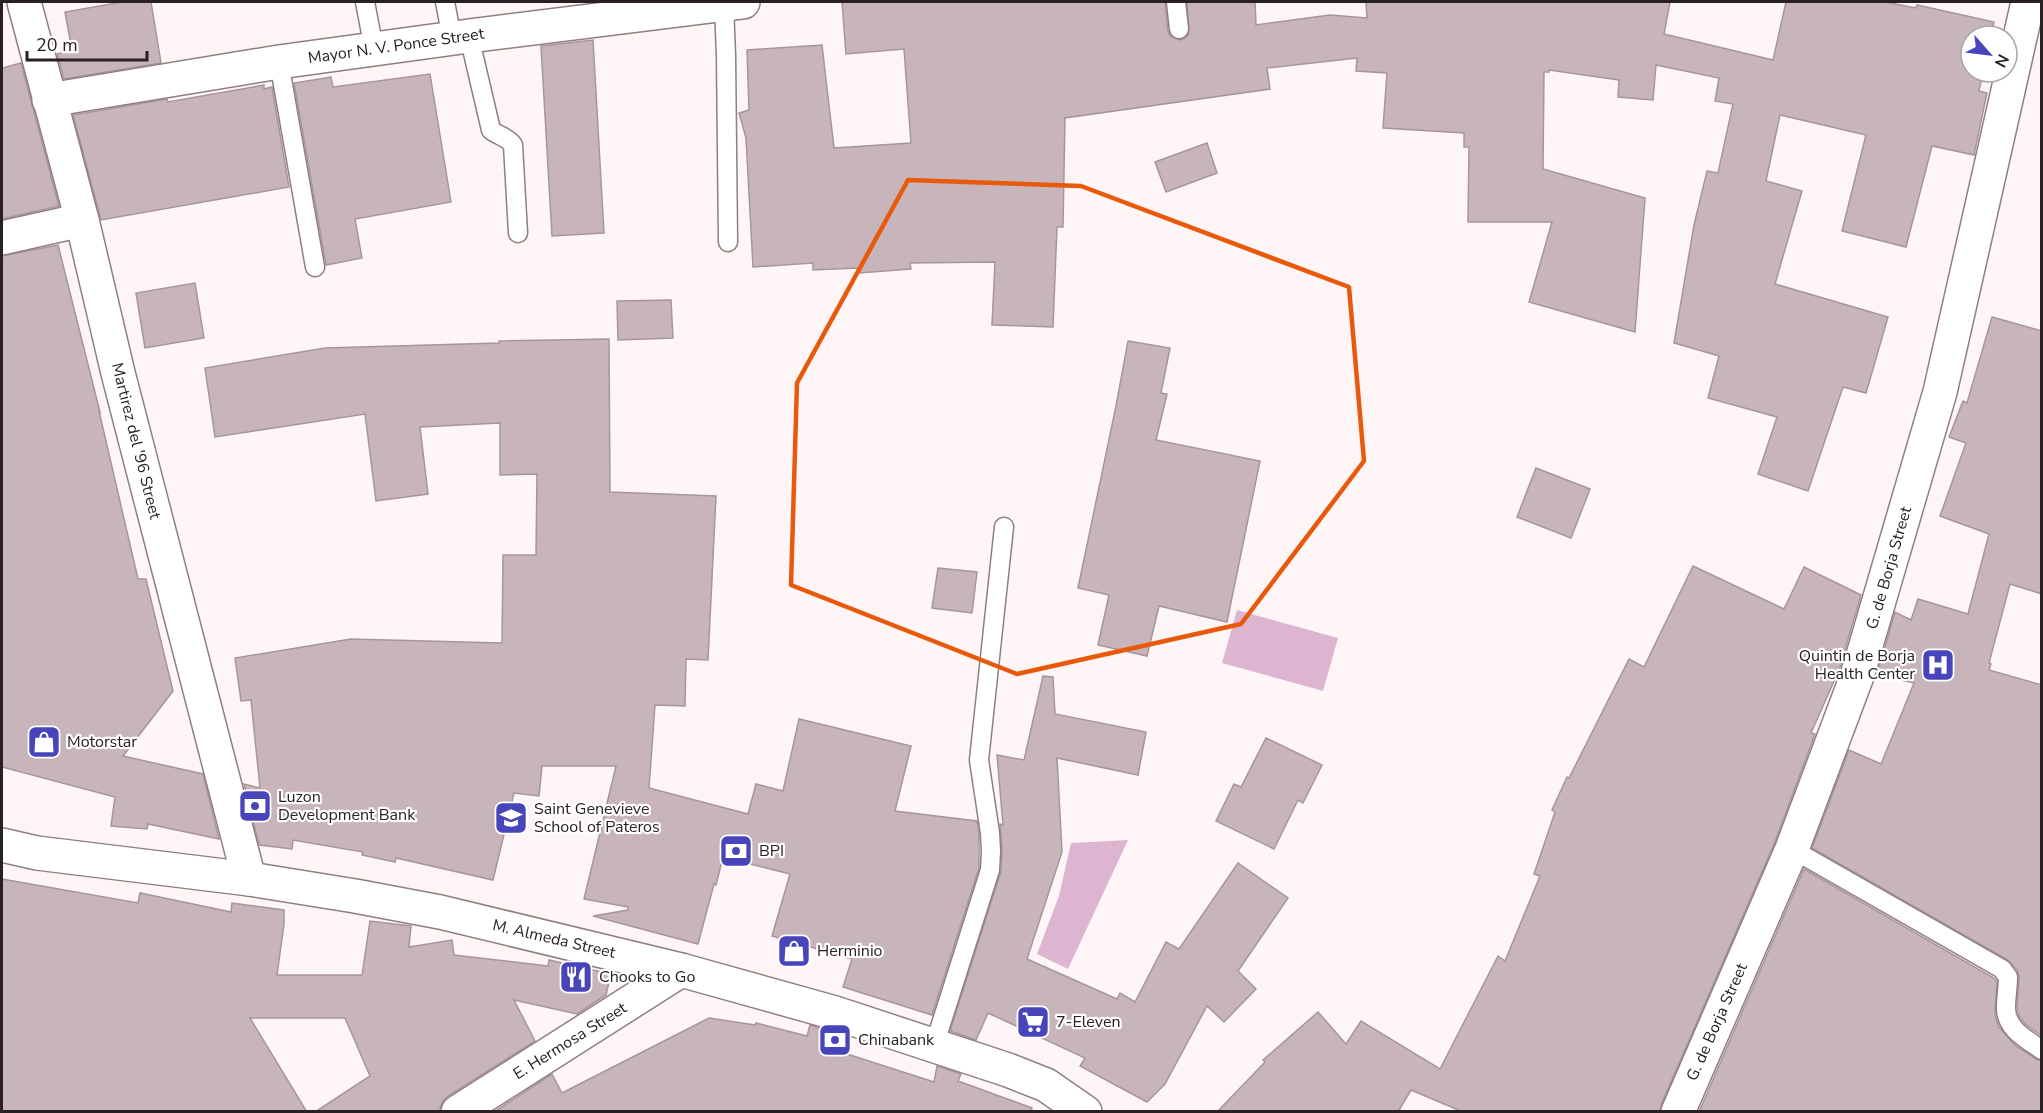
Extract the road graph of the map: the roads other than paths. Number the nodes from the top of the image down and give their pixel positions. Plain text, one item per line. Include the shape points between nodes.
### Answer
1 (24, 2) edge
2 (365, 2) edge
3 (445, 2) edge
4 (1176, 2) edge
5 (2026, 2) edge
6 (734, 3) edge
7 (1179, 29) dead end
8 (461, 37) junction
9 (374, 49) junction
10 (2030, 58) edge
11 (279, 62) junction
12 (49, 100) junction
13 (82, 220) junction
14 (518, 233) dead end
15 (2, 238) edge
16 (728, 242) dead end
17 (315, 267) dead end
18 (1004, 527) dead end
19 (2, 844) edge
20 (1792, 849) junction
21 (249, 879) junction
22 (681, 970) junction
23 (934, 1046) junction
24 (2042, 1050) edge
25 (458, 1112) edge
26 (1085, 1112) edge
27 (1678, 1112) edge

1 - 12 street, Martirez del '96 Street
2 - 9 lane
3 - 8 lane
4 - 7 lane
5 - 10 street, G. de Borja Street
6 - 8 street, Mayor N. V. Ponce Street
6 - 16 lane via 726,56
8 - 9 street, Mayor N. V. Ponce Street
8 - 14 lane via 491,130 513,145
9 - 11 street, Mayor N. V. Ponce Street
10 - 20 street, G. de Borja Street via 1940,392 1857,676
11 - 12 street, Mayor N. V. Ponce Street
11 - 17 lane
12 - 13 street, Martirez del '96 Street
13 - 15 street
13 - 21 street, Martirez del '96 Street
18 - 23 lane via 979,760 990,833 990,870
19 - 21 street, M. Almeda Street via 37,853
20 - 24 lane via 2002,969 2008,977 2005,1010 2009,1022
20 - 27 street, G. de Borja Street
21 - 22 street, M. Almeda Street via 440,912
22 - 23 street, M. Almeda Street via 835,1013
22 - 25 street, E. Hermosa Street
23 - 26 street, M. Almeda Street via 1046,1085

